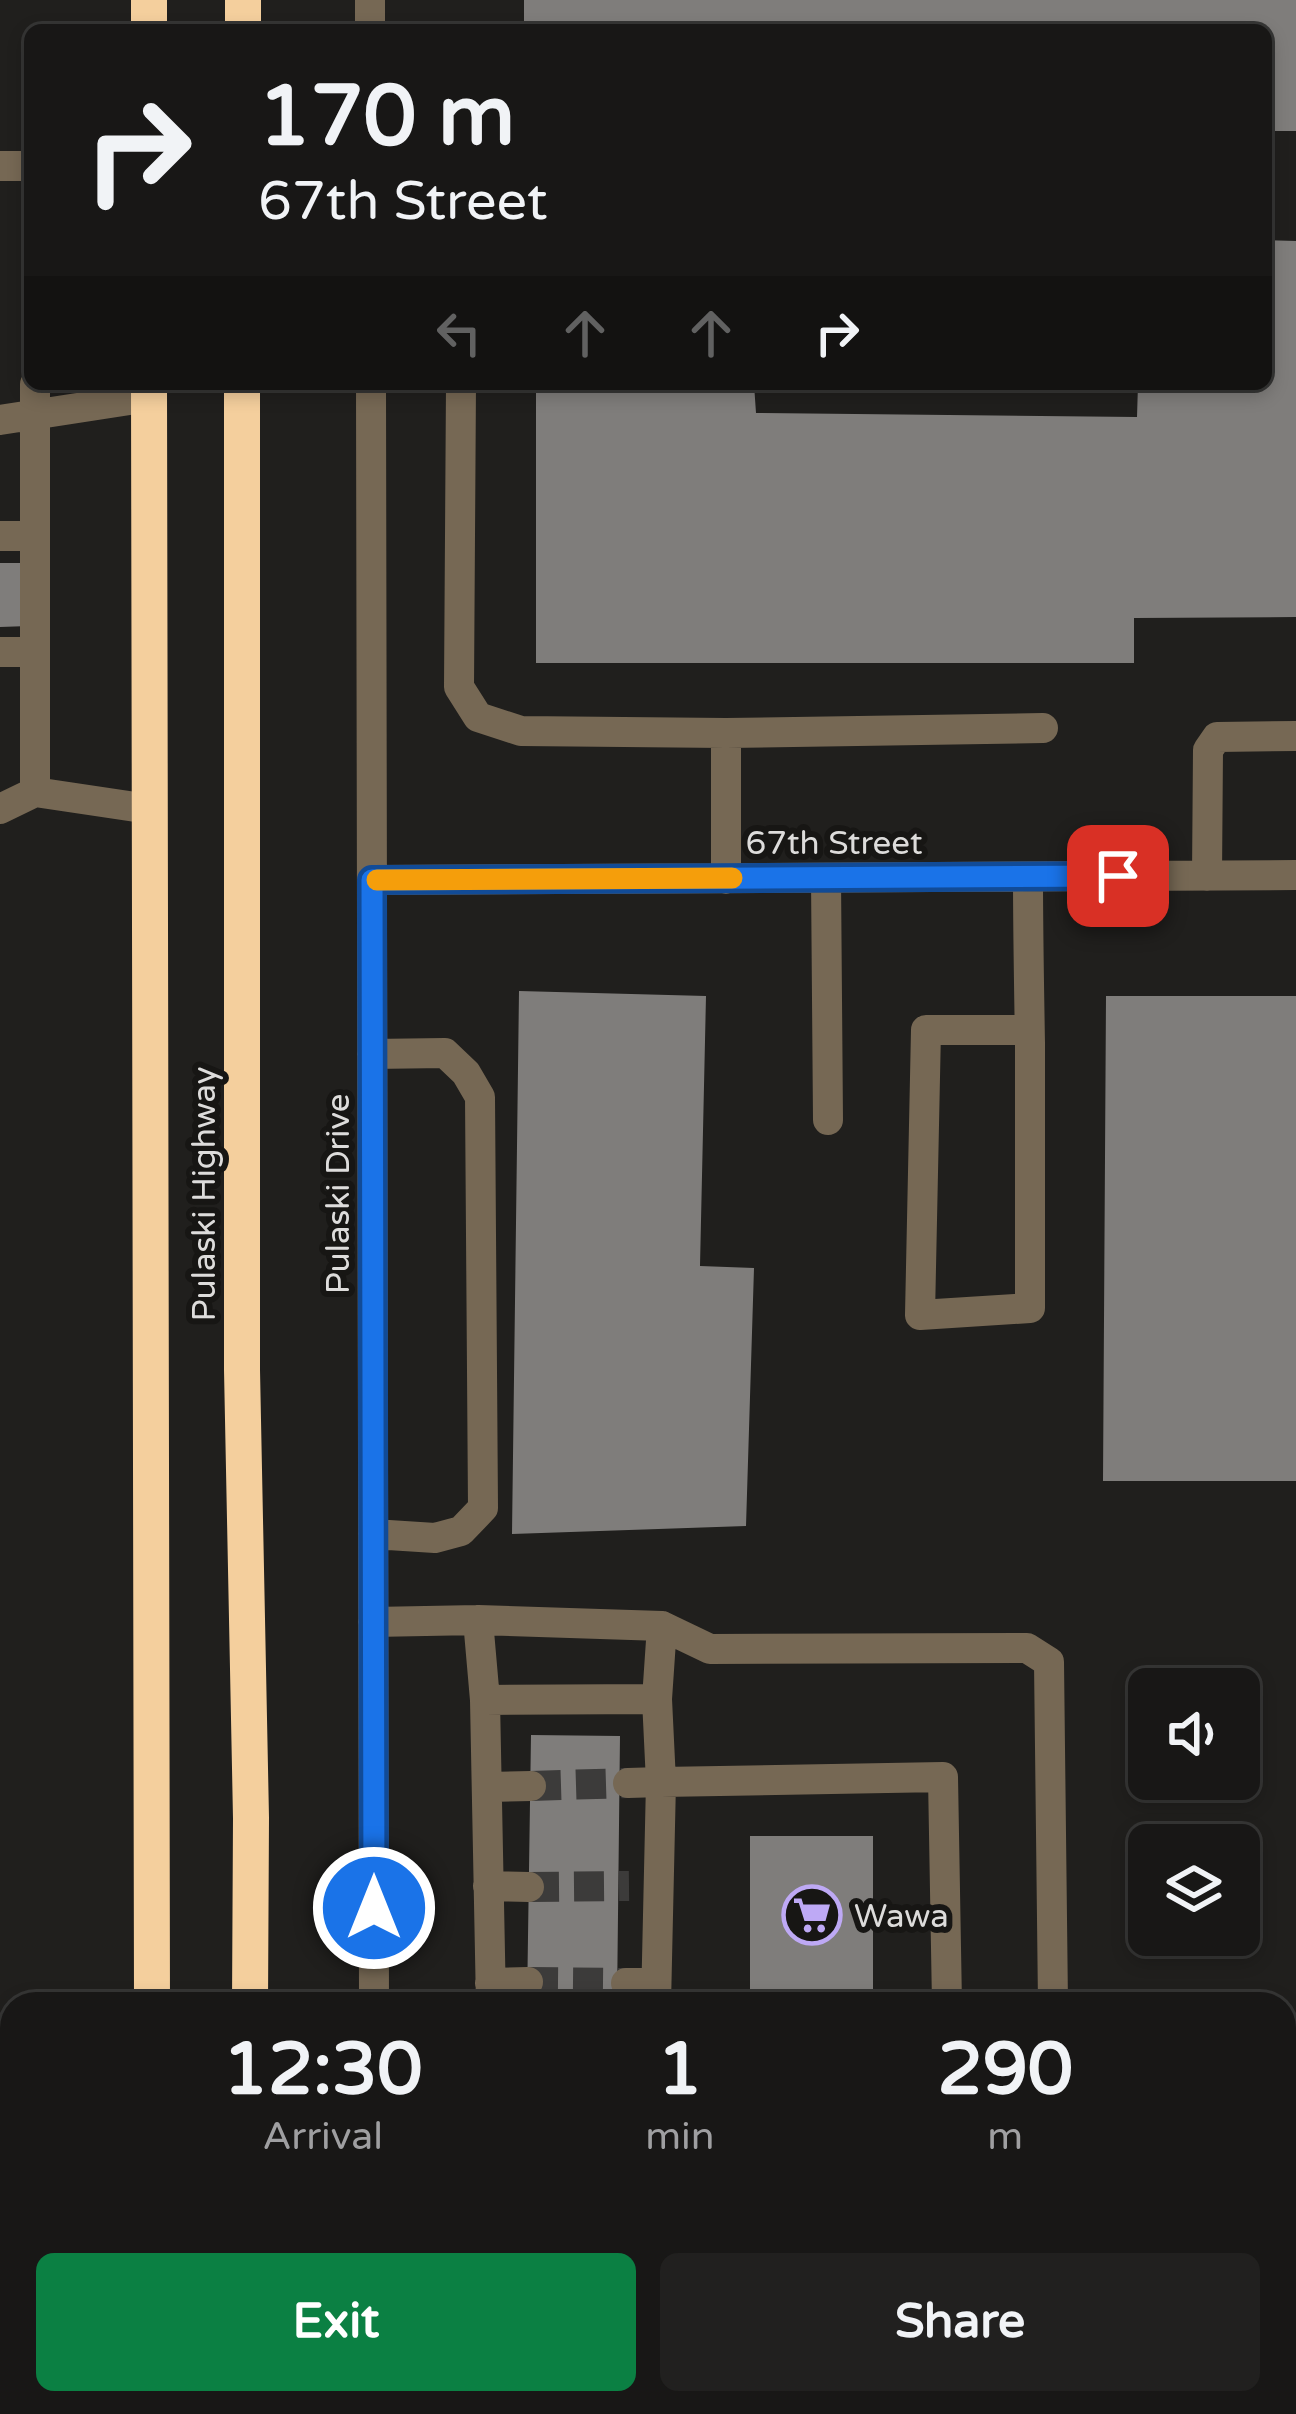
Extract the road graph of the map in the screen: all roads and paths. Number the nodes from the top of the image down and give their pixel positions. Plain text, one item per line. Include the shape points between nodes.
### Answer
1 (149, 390) edge
2 (242, 390) edge
3 (371, 390) edge
4 (461, 390) edge
5 (35, 400) edge
6 (0, 420) edge
7 (0, 536) edge
8 (35, 536) junction
9 (0, 652) edge
10 (35, 652) junction
11 (1042, 728) dead end
12 (726, 733) junction
13 (1296, 736) edge
14 (34, 792) junction
15 (0, 809) edge
16 (149, 809) junction
17 (1296, 875) edge
18 (1207, 876) junction
19 (1028, 877) junction
20 (726, 878) junction
21 (826, 878) junction
22 (372, 880) junction
23 (1030, 1030) junction
24 (372, 1054) junction
25 (828, 1120) dead end
26 (373, 1534) junction
27 (478, 1620) junction
28 (373, 1622) junction
29 (662, 1626) junction
30 (658, 1699) junction
31 (485, 1700) junction
32 (661, 1782) junction
33 (628, 1783) tunnel mouth
34 (531, 1786) tunnel mouth
35 (488, 1787) junction
36 (488, 1886) junction
37 (529, 1887) tunnel mouth
38 (528, 1982) tunnel mouth
39 (646, 1990) edge
40 (152, 1992) edge
41 (250, 1992) edge
42 (374, 1992) edge
43 (490, 1992) edge
44 (493, 1992) edge
45 (947, 1992) edge
46 (1053, 1992) edge

1 - 5 street
1 - 16 highway, Pulaski Highway
2 - 41 highway, Pulaski Highway
3 - 22 street, Pulaski Drive
4 - 12 street via 460,687 478,717 520,731
5 - 6 street
5 - 8 street
7 - 8 street
8 - 10 street
9 - 10 street
10 - 14 street
11 - 12 street
12 - 20 street
13 - 18 street via 1217,737 1208,750
14 - 15 street
14 - 16 street
16 - 40 highway, Pulaski Highway
17 - 18 street, 67th Street
18 - 19 street, 67th Street
19 - 21 street, 67th Street
19 - 23 street
20 - 21 street, 67th Street
20 - 22 street, 67th Street
21 - 25 street
22 - 24 street, Pulaski Drive
23 - 23 street via 1030,1308 920,1315 926,1030
24 - 26 street, Pulaski Drive
24 - 26 street via 445,1053 481,1097 483,1462 483,1508 461,1531 435,1538
26 - 28 street, Pulaski Drive
27 - 28 street
27 - 29 street
27 - 31 street
28 - 42 street, Pulaski Drive
29 - 30 street
29 - 46 street via 710,1648 1027,1648 1049,1662
30 - 31 street
30 - 32 street
31 - 35 street
32 - 33 street
32 - 39 street via 643,1887
32 - 45 street via 943,1777
34 - 35 street
35 - 36 street
36 - 37 street
36 - 43 street
38 - 44 street

